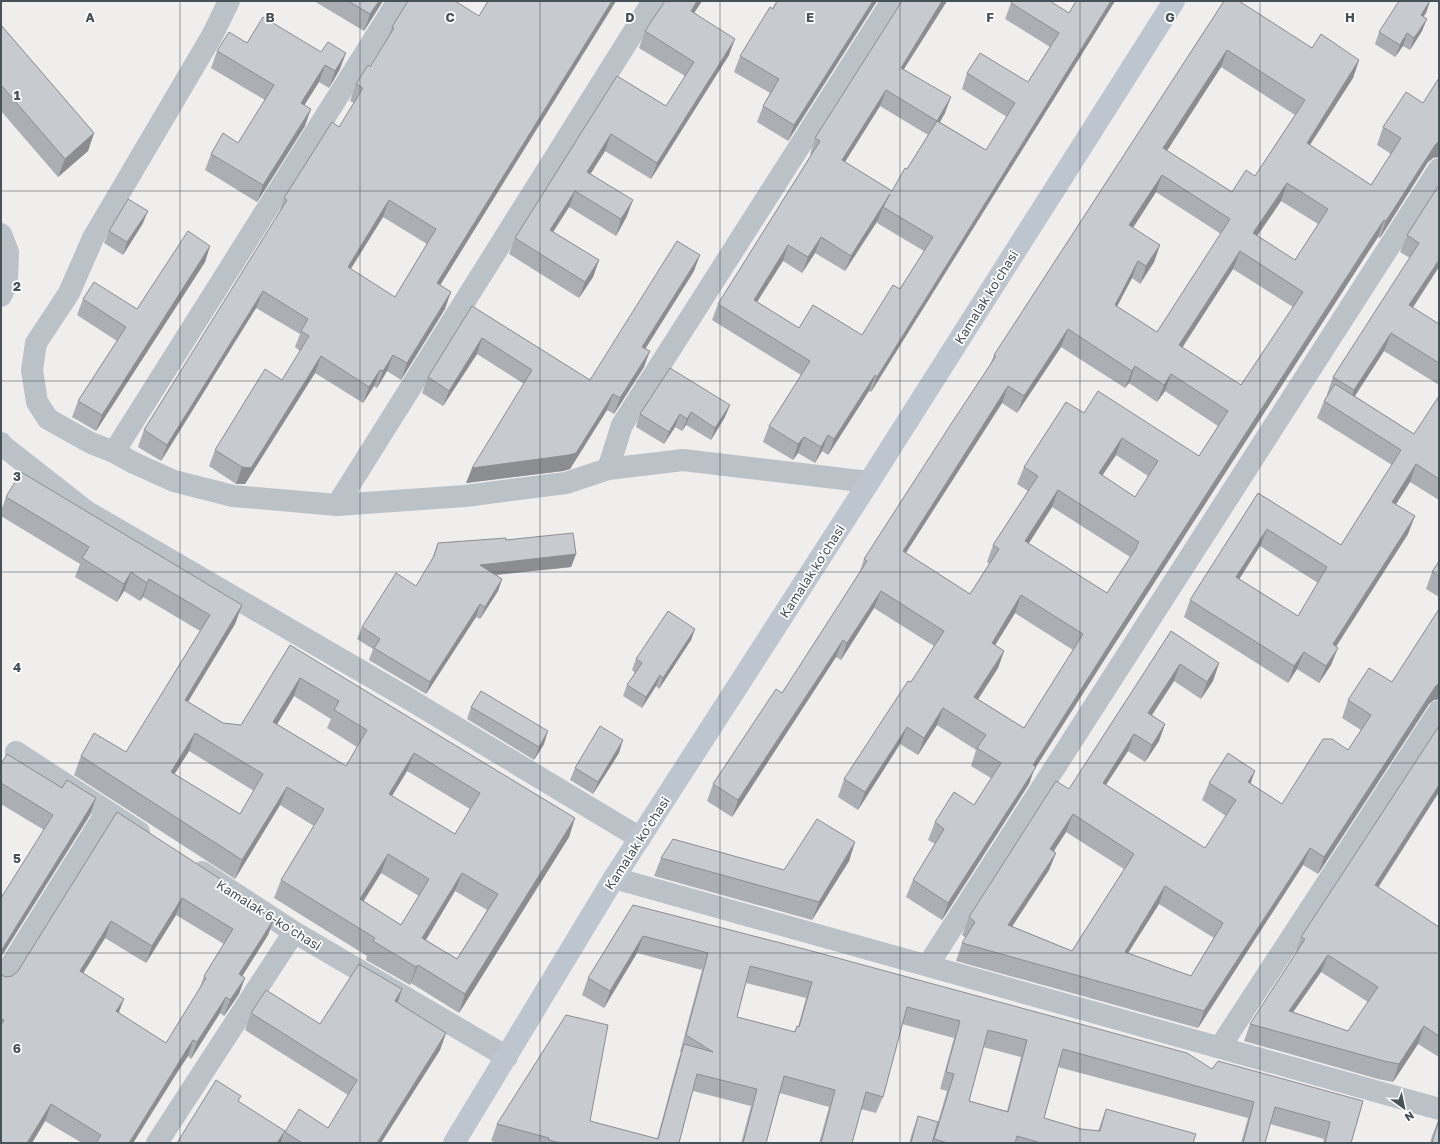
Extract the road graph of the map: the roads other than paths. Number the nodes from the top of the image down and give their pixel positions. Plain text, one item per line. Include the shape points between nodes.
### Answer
1 (229, 1) edge
2 (398, 1) edge
3 (653, 1) edge
4 (892, 1) edge
5 (1174, 1) edge
6 (1439, 169) edge
7 (1, 234) edge
8 (1, 296) edge
9 (1, 443) edge
10 (114, 452) junction
11 (608, 469) junction
12 (869, 482) junction
13 (337, 505) junction
14 (1439, 711) edge
15 (16, 752) dead end
16 (107, 811) junction
17 (640, 838) junction
18 (154, 841) edge
19 (187, 863) edge
20 (614, 878) junction
21 (294, 932) junction
22 (928, 965) junction
23 (1, 981) edge
24 (1220, 1047) junction
25 (507, 1056) junction
26 (1439, 1109) edge
27 (460, 1142) edge
28 (157, 1143) edge

1 - 10 street via 213,34 93,238 69,293 36,343 32,370 37,402 48,419 91,443
2 - 10 street
3 - 13 street
4 - 11 street via 622,425
5 - 12 street, Kamalak koʻchasi
6 - 22 street
7 - 8 street via 8,252 7,283
9 - 17 street via 86,511 404,696
10 - 13 street via 174,481 234,496
11 - 12 street via 683,460
11 - 13 street via 566,483 473,495
12 - 17 street, Kamalak koʻchasi
14 - 24 street
15 - 16 street
16 - 18 street
16 - 23 street
17 - 20 street, Kamalak koʻchasi
19 - 21 street, Kamalak 6-koʻchasi
20 - 22 street
20 - 25 street, Kamalak koʻchasi
21 - 25 street, Kamalak 6-koʻchasi
21 - 28 street
22 - 24 street
24 - 26 street
25 - 27 street, Kamalak koʻchasi

